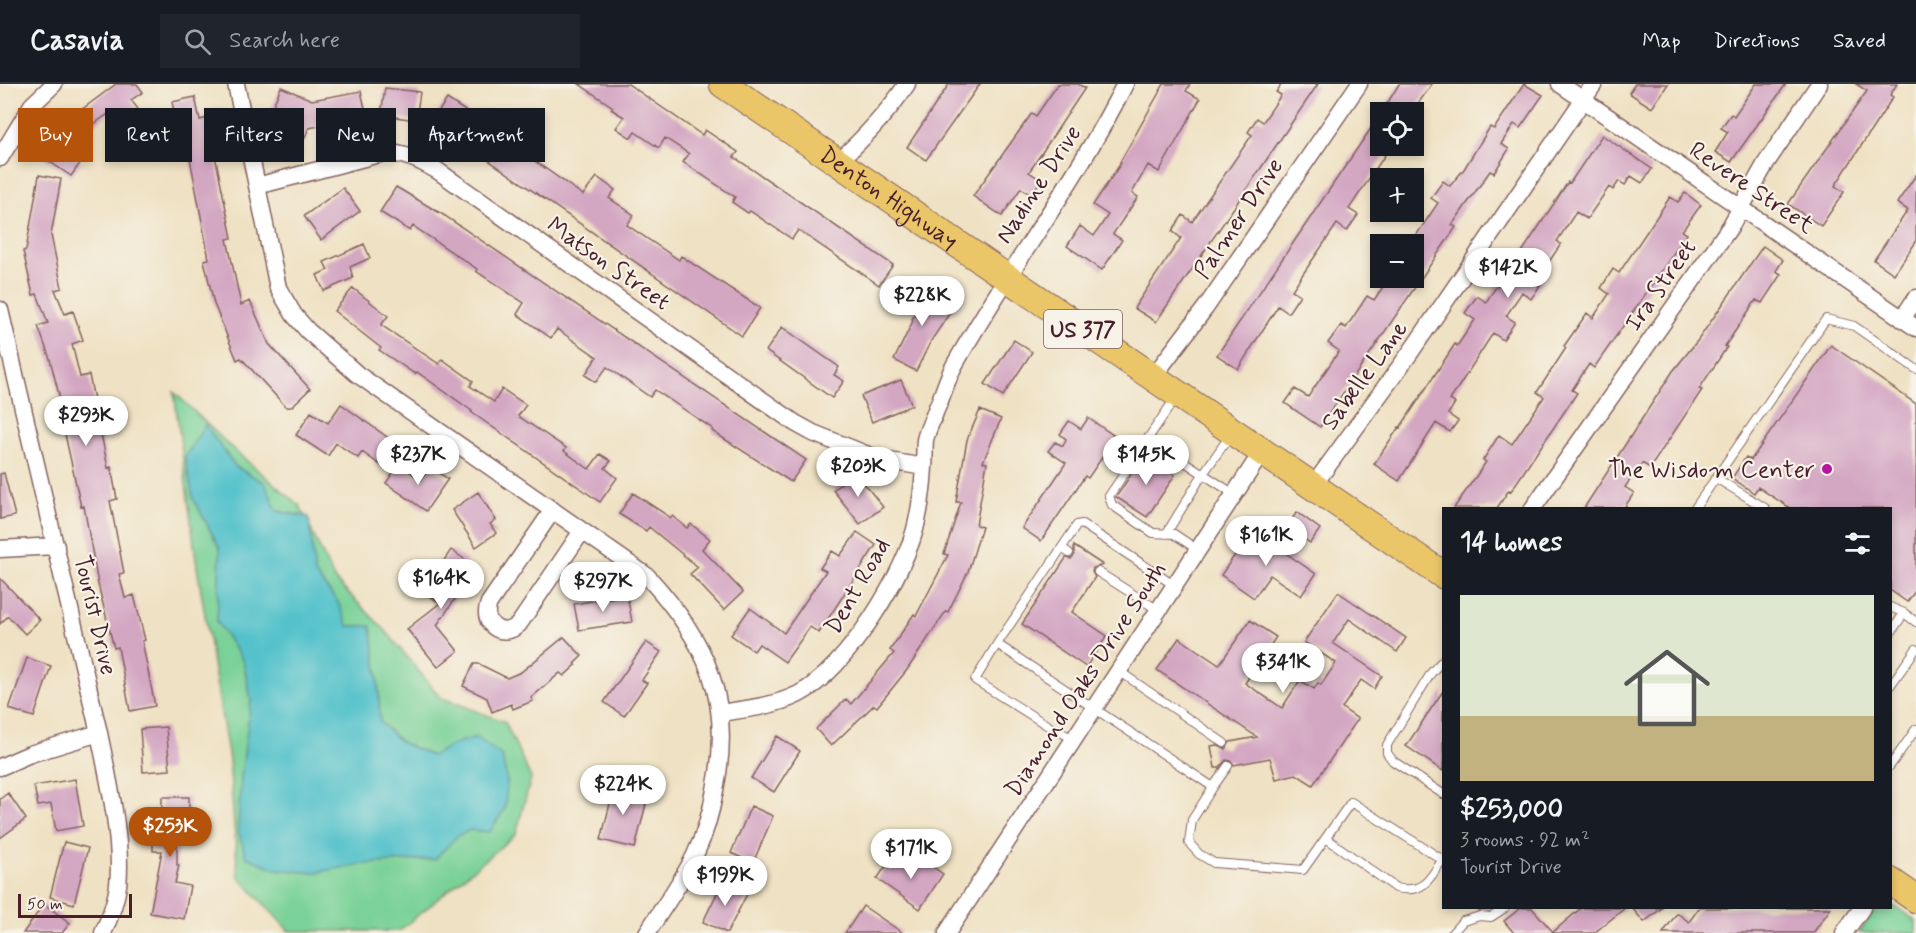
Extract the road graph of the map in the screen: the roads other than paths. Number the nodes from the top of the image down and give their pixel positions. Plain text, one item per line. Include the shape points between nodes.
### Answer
1 (54, 84) edge
2 (236, 84) edge
3 (723, 84) edge
4 (907, 84) edge
5 (1125, 84) edge
6 (1359, 84) edge
7 (1560, 84) edge
8 (1594, 84) edge
9 (1819, 84) edge
10 (1583, 99) junction
11 (0, 158) edge
12 (838, 162) junction
13 (257, 186) junction
14 (1741, 208) junction
15 (1007, 278) junction
16 (1916, 298) edge
17 (0, 310) edge
18 (1909, 323) edge
19 (3, 336) edge
20 (1916, 369) edge
21 (1153, 377) junction
22 (1178, 394) junction
23 (1233, 431) junction
24 (1148, 438) junction
25 (1262, 452) junction
26 (924, 467) junction
27 (1203, 474) junction
28 (1716, 478) junction
29 (1313, 486) junction
30 (1234, 494) junction
31 (1534, 507) edge
32 (1696, 507) edge
33 (1763, 507) edge
34 (553, 510) junction
35 (582, 531) junction
36 (1166, 534) junction
37 (56, 546) junction
38 (0, 549) edge
39 (1198, 550) junction
40 (1098, 572) dead end
41 (1442, 573) edge
42 (1175, 586) junction
43 (1892, 608) edge
44 (1158, 610) junction
45 (1904, 613) junction
46 (1916, 622) edge
47 (1892, 631) edge
48 (997, 644) junction
49 (1916, 649) edge
50 (1442, 661) edge
51 (1119, 671) junction
52 (1892, 683) edge
53 (1094, 709) junction
54 (720, 713) junction
55 (1916, 729) edge
56 (99, 734) junction
57 (1074, 739) junction
58 (1224, 743) dead end
59 (1892, 763) edge
60 (1228, 766) dead end
61 (0, 767) edge
62 (1213, 787) junction
63 (1442, 793) edge
64 (1326, 838) junction
65 (1442, 859) edge
66 (1442, 862) edge
67 (1892, 881) edge
68 (1916, 899) edge
69 (1503, 909) edge
70 (1858, 909) edge
71 (103, 933) edge
72 (648, 933) edge
73 (947, 933) edge
74 (1452, 933) edge
75 (1844, 933) edge

1 - 11 street via 32,105
2 - 13 street
3 - 12 main road, Denton Highway / US 377
4 - 12 street via 892,108
5 - 15 street, Nadine Drive via 1087,154
6 - 21 street, Palmer Drive via 1206,307
7 - 10 street, Revere Street
8 - 10 street, Sabelle Lane
9 - 14 street, Ira Street
10 - 14 street, Revere Street
10 - 29 street, Sabelle Lane via 1410,353
12 - 15 main road, Denton Highway / US 377
13 - 26 street, Matson Street via 383,153 415,157 795,423 878,459
13 - 34 street via 278,288 308,331 357,374
14 - 18 street, Revere Street
14 - 31 street, Ira Street
15 - 21 main road, Denton Highway / US 377
15 - 26 street, Dent Road via 954,366 925,438
16 - 18 street
17 - 19 street, Tourist Drive
19 - 37 street, Tourist Drive
20 - 28 lane via 1854,326 1826,320
21 - 22 main road, Denton Highway / US 377
22 - 23 main road, Denton Highway / US 377
22 - 24 lane
23 - 25 main road, Denton Highway / US 377
23 - 27 lane
24 - 27 lane
24 - 36 lane via 1109,496 1112,505 1153,533
25 - 29 main road, Denton Highway / US 377
25 - 30 street, Diamond Oaks Drive South
26 - 54 street, Dent Road via 917,523 901,567 854,646 800,694 773,704
27 - 30 lane
27 - 36 lane
28 - 32 lane
28 - 33 lane
29 - 41 main road, Denton Highway / US 377
30 - 39 street, Diamond Oaks Drive South
34 - 35 street
34 - 35 street via 489,603 486,614 495,628 505,631 519,624
35 - 54 street via 647,576 664,594 703,653
36 - 39 lane via 1174,534
37 - 38 street
37 - 56 street, Tourist Drive
39 - 42 street, Diamond Oaks Drive South
40 - 44 lane
42 - 44 street, Diamond Oaks Drive South
42 - 48 lane via 1082,524 1077,525 1066,550
43 - 45 lane
44 - 51 street, Diamond Oaks Drive South
45 - 46 lane
45 - 47 lane
48 - 53 lane
48 - 57 lane via 975,680
49 - 52 lane
50 - 63 lane via 1387,744 1393,761
51 - 53 street, Diamond Oaks Drive South
51 - 58 lane
53 - 57 street, Diamond Oaks Drive South
53 - 62 lane
54 - 72 street via 722,761 708,823 694,857
55 - 59 lane
56 - 61 street
56 - 71 street, Tourist Drive via 118,853 118,884
57 - 73 street, Diamond Oaks Drive South
60 - 62 lane
62 - 64 lane via 1192,820 1189,843 1214,862 1303,870
64 - 65 lane via 1351,802
64 - 66 lane via 1396,888 1419,888
67 - 68 main road
69 - 74 lane via 1491,917 1463,921
70 - 75 street

